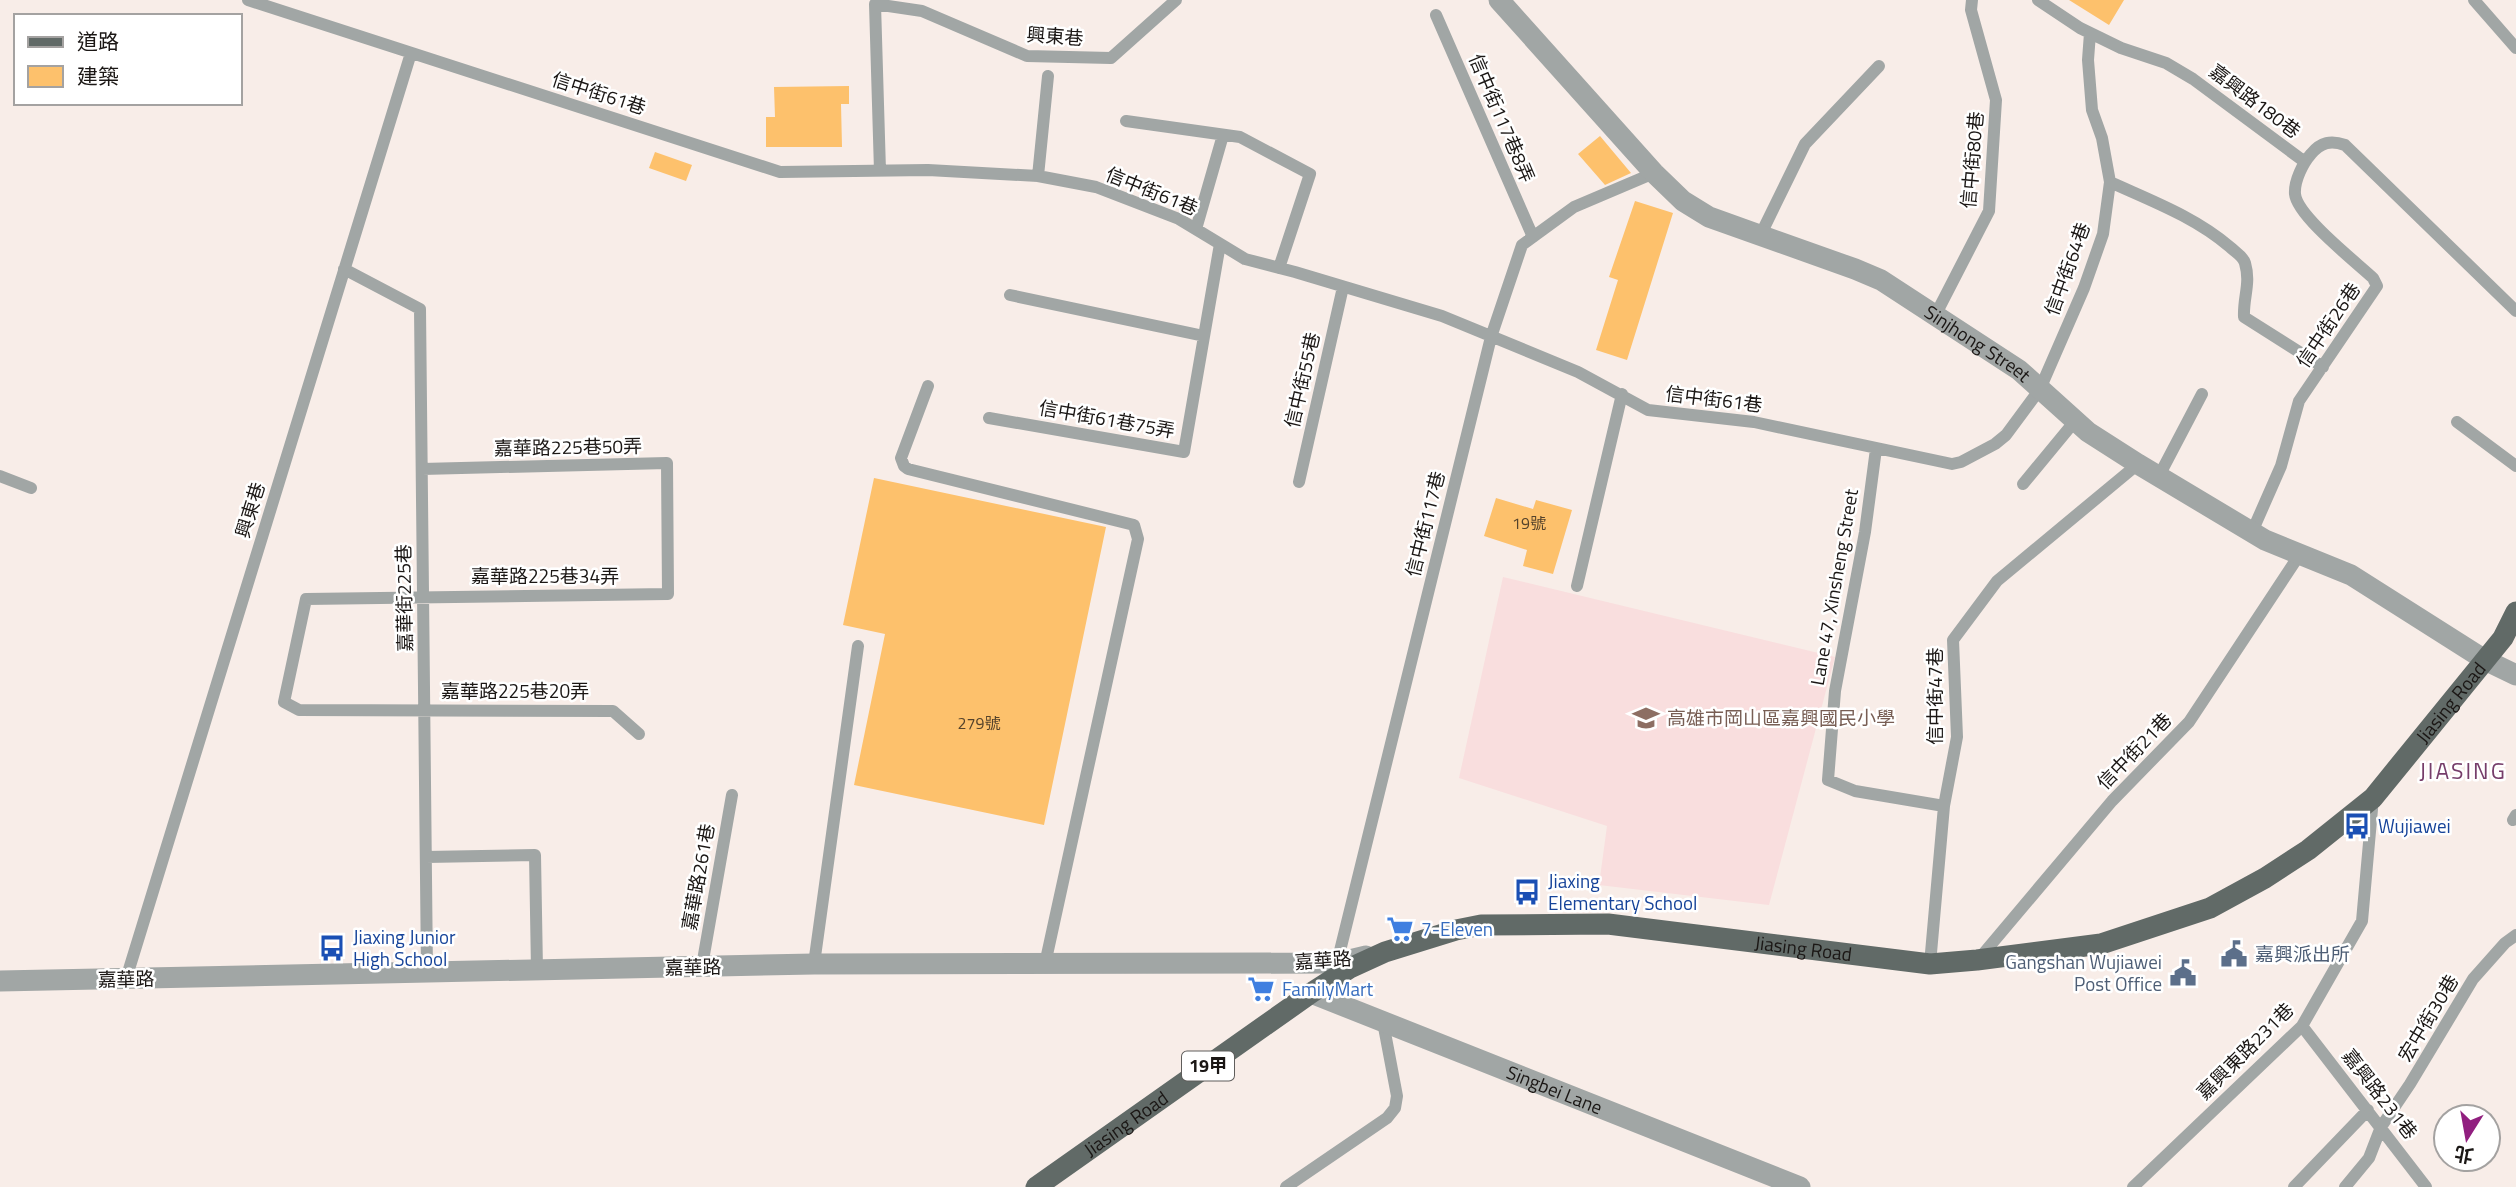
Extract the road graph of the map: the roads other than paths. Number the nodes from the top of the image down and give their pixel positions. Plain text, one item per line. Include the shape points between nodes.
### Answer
1 (248, 0) edge
2 (1176, 0) edge
3 (1499, 0) edge
4 (1972, 0) edge
5 (2038, 0) edge
6 (2474, 0) edge
7 (264, 3) edge
8 (1436, 15) dead end
9 (2090, 33) junction
10 (2516, 48) edge
11 (411, 52) junction
12 (1879, 66) dead end
13 (1048, 76) dead end
14 (1126, 121) dead end
15 (1223, 135) junction
16 (2305, 162) junction
17 (880, 171) junction
18 (1654, 173) junction
19 (1038, 176) junction
20 (2110, 181) junction
21 (1196, 229) junction
22 (1760, 236) junction
23 (1533, 237) junction
24 (1220, 244) junction
25 (1279, 268) junction
26 (344, 269) junction
27 (1343, 287) junction
28 (1010, 295) dead end
29 (2516, 311) edge
30 (1936, 314) junction
31 (1204, 337) junction
32 (1491, 337) junction
33 (2323, 367) junction
34 (928, 386) dead end
35 (2040, 389) junction
36 (1622, 394) junction
37 (2202, 394) dead end
38 (989, 418) dead end
39 (2075, 421) junction
40 (2457, 422) dead end
41 (1877, 449) junction
42 (2138, 464) junction
43 (2516, 466) edge
44 (422, 469) junction
45 (0, 476) edge
46 (2159, 476) junction
47 (1299, 482) dead end
48 (2023, 484) dead end
49 (32, 488) dead end
50 (2252, 532) junction
51 (2300, 554) junction
52 (1577, 586) dead end
53 (668, 594) joint
54 (423, 597) junction
55 (2516, 612) edge
56 (858, 646) dead end
57 (2485, 660) junction
58 (2516, 675) edge
59 (284, 702) joint
60 (425, 711) junction
61 (639, 734) dead end
62 (732, 795) dead end
63 (2373, 798) junction
64 (1944, 806) junction
65 (426, 858) junction
66 (2516, 935) edge
67 (1385, 952) junction
68 (1977, 960) junction
69 (1337, 963) junction
70 (814, 964) junction
71 (1045, 964) junction
72 (1930, 964) junction
73 (702, 967) junction
74 (537, 970) junction
75 (427, 972) junction
76 (126, 979) junction
77 (0, 981) edge
78 (1311, 993) junction
79 (1383, 1022) junction
80 (2302, 1026) junction
81 (2368, 1110) junction
82 (2381, 1127) junction
83 (1036, 1187) edge
84 (1286, 1187) edge
85 (1800, 1187) edge
86 (2133, 1187) edge
87 (2294, 1187) edge
88 (2345, 1187) edge
89 (2426, 1187) edge

1 - 7 lane, 信中街61巷
2 - 17 lane, 興東巷 via 1111,58 1027,57 922,11 875,4
3 - 18 street, Sinjhong Street
4 - 30 lane, 信中街80巷 via 1996,100 1989,211
5 - 9 lane, 嘉興路180巷
6 - 10 lane
7 - 11 lane, 信中街61巷
8 - 23 lane, 信中街117巷8弄
9 - 16 lane, 嘉興路180巷 via 2166,63 2193,79
9 - 20 lane, 信中街64巷 via 2092,110
11 - 17 lane, 信中街61巷 via 780,172
11 - 26 lane, 興東巷
12 - 22 lane via 1805,144
13 - 19 lane
14 - 15 lane
15 - 21 lane
15 - 25 lane via 1240,137 1310,174
16 - 29 lane, 嘉興路180巷 via 2318,145 2345,145
16 - 33 lane, 信中街26巷 via 2295,194 2300,207 2376,286
17 - 19 lane, 信中街61巷
18 - 22 street, Sinjhong Street via 1683,201 1709,217
18 - 23 lane, 信中街117巷 via 1574,207
19 - 21 lane, 信中街61巷 via 1096,187
20 - 33 lane via 2210,230 2244,259 2249,286 2244,317
20 - 35 lane, 信中街64巷 via 2103,234
21 - 24 lane, 信中街61巷
22 - 30 street, Sinjhong Street via 1881,280
23 - 32 lane, 信中街117巷 via 1522,245
24 - 25 lane, 信中街61巷 via 1245,259
24 - 31 lane, 信中街61巷75弄
25 - 27 lane, 信中街61巷
26 - 44 lane, 嘉華街225巷 via 420,309
26 - 76 lane, 興東巷
27 - 32 lane, 信中街61巷 via 1442,316
27 - 47 lane, 信中街55巷
28 - 31 lane
30 - 35 street, Sinjhong Street
31 - 38 lane, 信中街61巷75弄 via 1184,453
32 - 36 lane, 信中街61巷
32 - 69 lane, 信中街117巷
33 - 50 lane, 信中街26巷 via 2300,401 2281,466
34 - 71 lane via 901,458 908,469 1134,525 1138,538
35 - 39 street, Sinjhong Street
35 - 41 lane, 信中街61巷 via 2006,435 1961,462
36 - 41 lane, 信中街61巷 via 1648,410 1754,422
36 - 52 lane
37 - 46 lane
39 - 42 street, Sinjhong Street
39 - 48 lane
40 - 43 lane
41 - 64 lane, Lane 47, Xinsheng Street via 1835,691 1828,779 1856,791
42 - 46 street, Sinjhong Street
42 - 64 lane, 信中街47巷 via 1997,581 1952,640 1957,737
44 - 53 lane, 嘉華路225巷50弄 via 667,463
44 - 54 lane, 嘉華街225巷
45 - 49 lane
46 - 50 street, Sinjhong Street
50 - 51 street, Sinjhong Street
51 - 57 street, Sinjhong Street via 2351,575
51 - 68 lane, 信中街21巷 via 2189,722 2112,801
53 - 54 lane, 嘉華路225巷34弄
54 - 59 lane, 嘉華路225巷34弄 via 306,599
54 - 60 lane, 嘉華街225巷
55 - 57 main road, Jiasing Road / 19甲
56 - 70 lane
57 - 58 street, Sinjhong Street
57 - 63 main road, Jiasing Road / 19甲
59 - 60 lane, 嘉華路225巷20弄 via 299,710
60 - 61 lane, 嘉華路225巷20弄 via 613,711
60 - 65 lane, 嘉華街225巷
62 - 73 lane, 嘉華路261巷
63 - 68 main road, Jiasing Road / 19甲 via 2308,850 2210,908 2101,944
63 - 80 lane, 嘉興東路231巷 via 2362,921
64 - 72 lane, 信中街47巷
65 - 74 lane via 535,855
65 - 75 lane, 嘉華街225巷
66 - 82 lane, 宏中街30巷 via 2473,979
67 - 69 street, 嘉華路
67 - 72 main road, Jiasing Road / 19甲 via 1480,925 1608,924
67 - 78 main road, Jiasing Road / 19甲
68 - 72 main road, Jiasing Road / 19甲
69 - 71 street, 嘉華路
70 - 71 street, 嘉華路
70 - 73 street, 嘉華路
73 - 74 street, 嘉華路
74 - 75 street, 嘉華路
75 - 76 street, 嘉華路
76 - 77 street, 嘉華路
78 - 79 street, Singbei Lane
78 - 83 main road, Jiasing Road / 19甲
79 - 84 lane via 1397,1096 1395,1108
79 - 85 street, Singbei Lane
80 - 81 lane, 嘉興路231巷
80 - 86 lane, 嘉興東路231巷
81 - 82 lane, 嘉興路231巷
81 - 87 lane
82 - 88 lane, 宏中街30巷 via 2369,1158
82 - 89 lane, 嘉興路231巷

